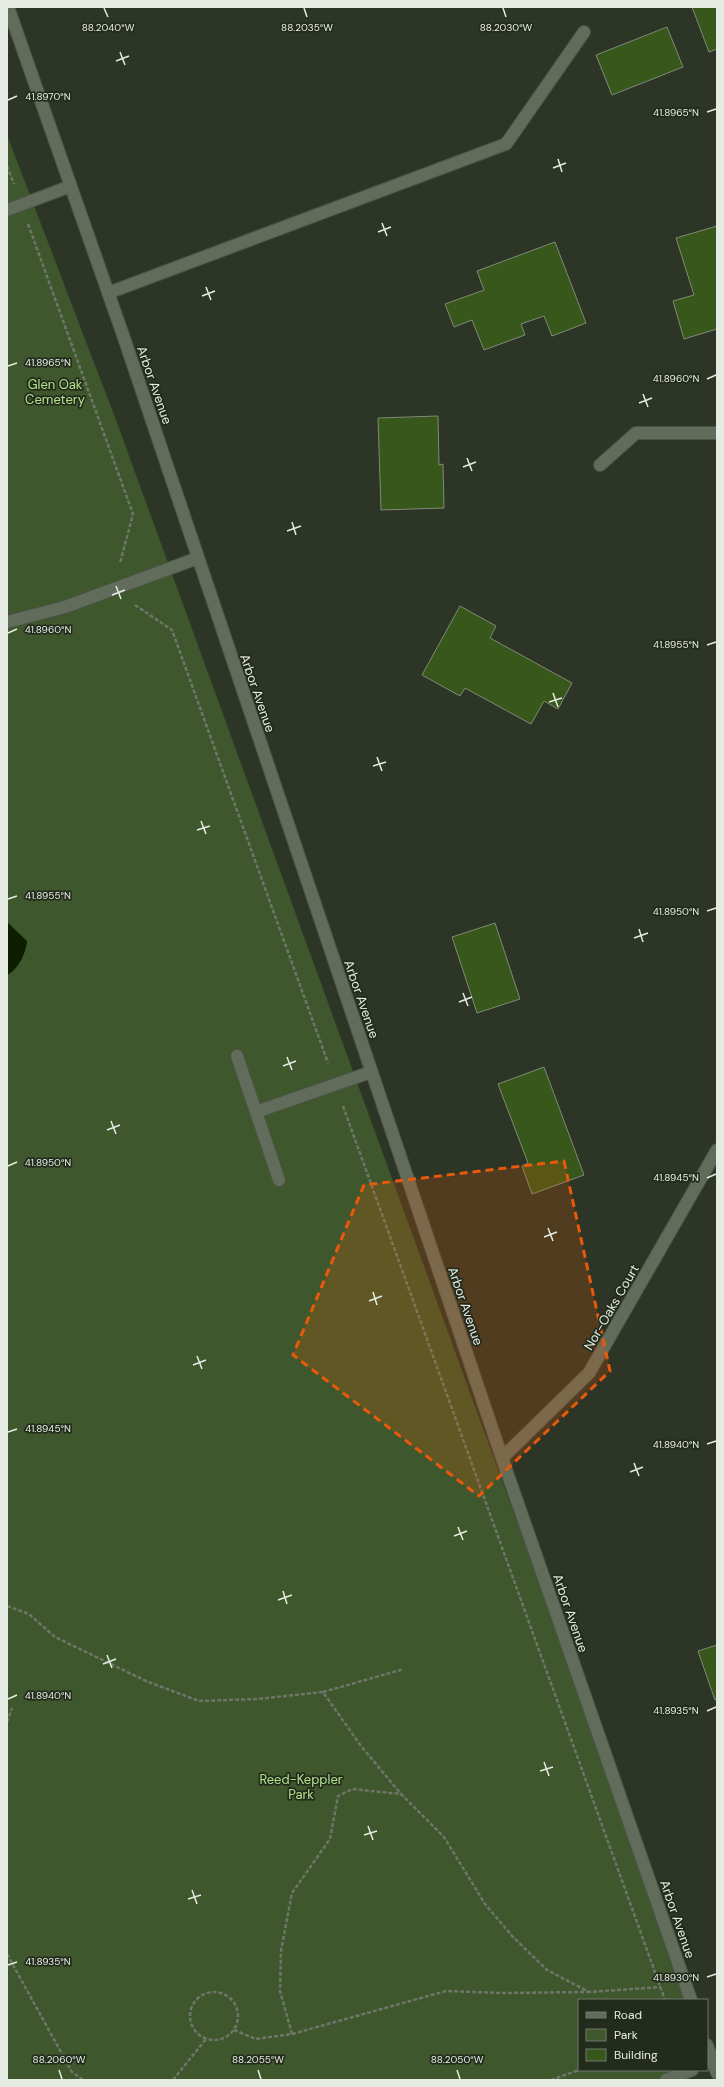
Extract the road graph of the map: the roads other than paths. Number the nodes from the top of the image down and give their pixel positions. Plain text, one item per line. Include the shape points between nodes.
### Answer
1 (8, 7) edge
2 (584, 32) dead end
3 (71, 186) junction
4 (7, 210) edge
5 (108, 293) junction
6 (717, 433) edge
7 (600, 465) dead end
8 (198, 558) junction
9 (7, 622) edge
10 (237, 1056) dead end
11 (371, 1072) junction
12 (256, 1112) junction
13 (717, 1150) edge
14 (279, 1180) dead end
15 (502, 1458) junction
16 (691, 1999) edge
17 (708, 2048) edge
18 (714, 2065) edge
19 (689, 2071) edge
20 (666, 2080) edge

1 - 3 street, Arbor Avenue
2 - 5 street via 506,144
3 - 4 street
3 - 5 street, Arbor Avenue
5 - 8 street, Arbor Avenue
6 - 7 street via 636,433
8 - 9 street via 65,607
8 - 11 street, Arbor Avenue
10 - 12 street
11 - 12 street
11 - 15 street, Arbor Avenue
12 - 14 street
13 - 15 street, Nor-Oaks Court via 589,1373
15 - 16 street, Arbor Avenue
17 - 18 street
19 - 20 street

